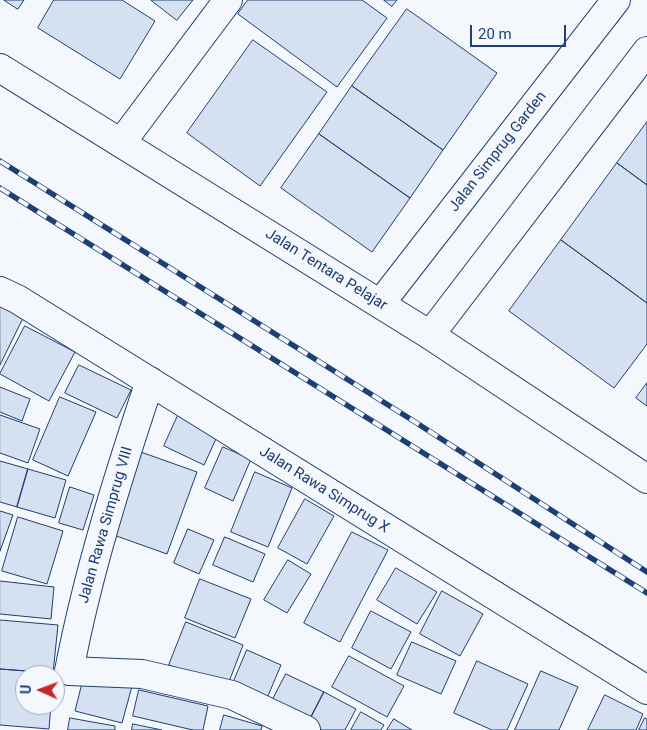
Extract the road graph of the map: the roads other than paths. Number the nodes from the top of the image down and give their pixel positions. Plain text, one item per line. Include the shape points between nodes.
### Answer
1 (228, 0) edge
2 (616, 0) edge
3 (647, 51) edge
4 (0, 68) edge
5 (121, 143) junction
6 (0, 291) edge
7 (380, 304) junction
8 (430, 335) junction
9 (150, 381) junction
10 (647, 480) edge
11 (647, 690) edge
12 (303, 729) edge

1 - 5 street
2 - 7 street, Jalan Simprug Garden
3 - 8 street
4 - 5 street, Jalan Tentara Pelajar
5 - 7 street, Jalan Tentara Pelajar
6 - 9 street, Jalan Rawa Simprug X
7 - 8 street, Jalan Tentara Pelajar
8 - 10 street, Jalan Tentara Pelajar
9 - 11 street, Jalan Rawa Simprug X
9 - 12 street, Jalan Rawa Simprug VIII via 114,487 80,614 69,671 142,674 232,695

